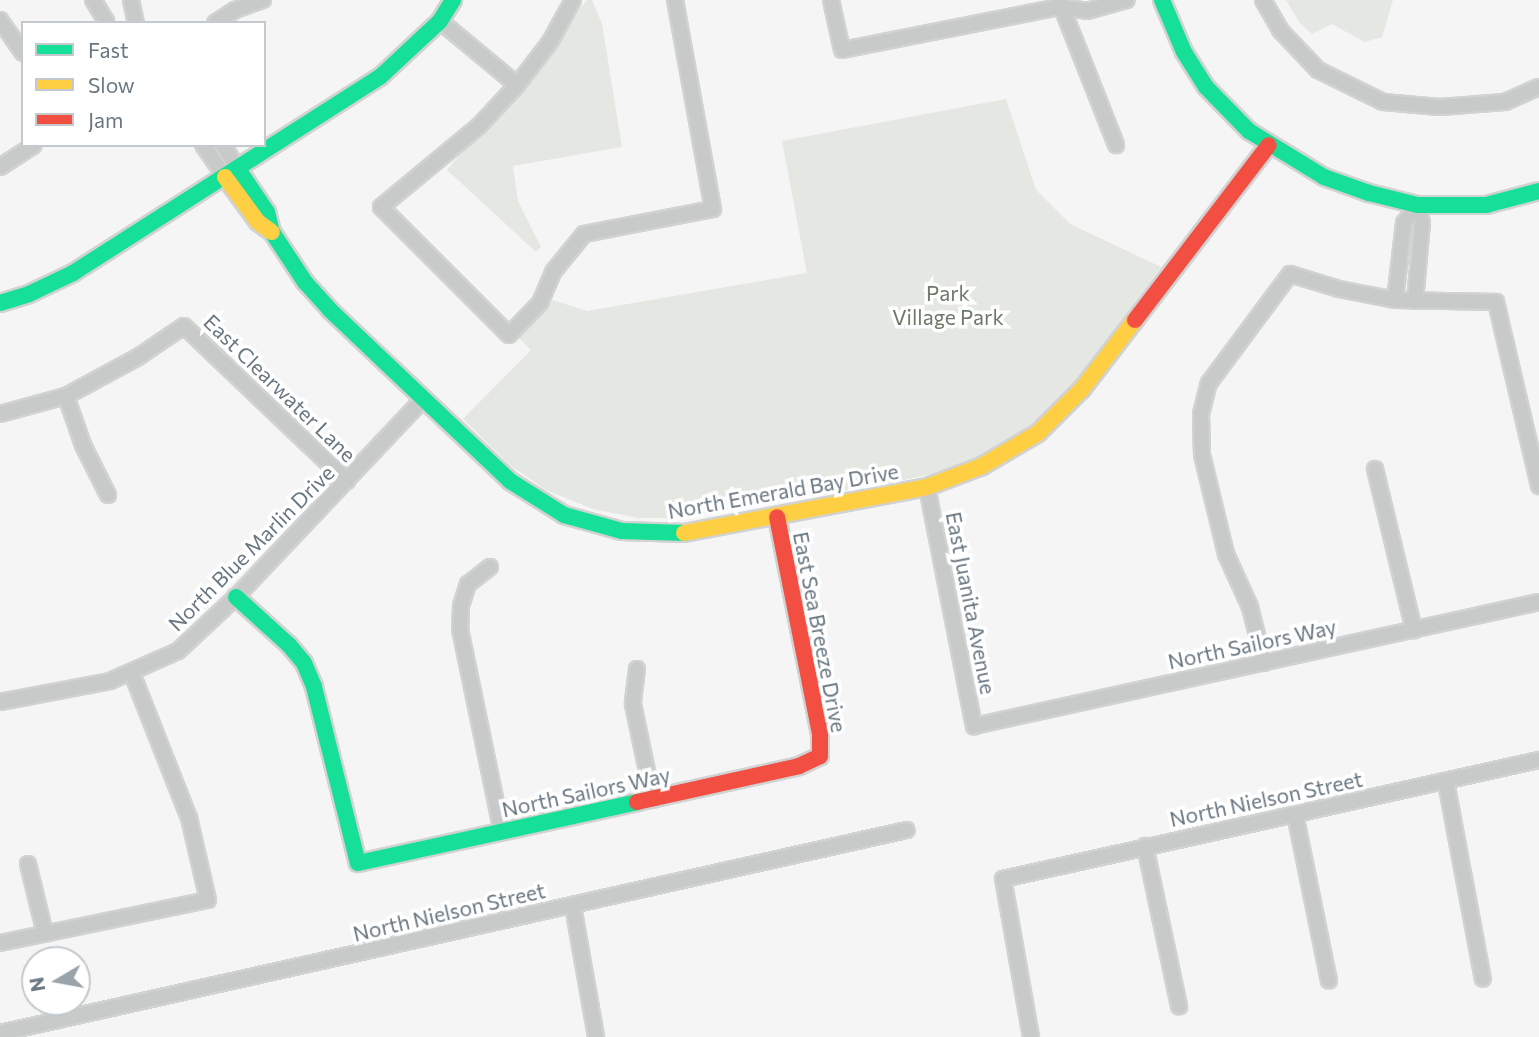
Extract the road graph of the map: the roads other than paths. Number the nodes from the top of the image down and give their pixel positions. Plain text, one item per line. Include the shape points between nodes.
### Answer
1 (93, 0) edge
2 (131, 0) edge
3 (263, 0) edge
4 (453, 0) edge
5 (573, 0) edge
6 (675, 0) edge
7 (831, 0) edge
8 (1128, 0) edge
9 (1162, 0) edge
10 (1263, 0) edge
11 (1063, 2) edge
12 (0, 20) edge
13 (106, 21) dead end
14 (135, 21) edge
15 (218, 21) edge
16 (440, 21) junction
17 (21, 50) edge
18 (517, 85) junction
19 (1539, 87) edge
20 (1116, 145) dead end
21 (1269, 145) junction
22 (31, 147) edge
23 (205, 147) edge
24 (224, 147) edge
25 (0, 167) edge
26 (232, 173) junction
27 (1539, 191) edge
28 (1418, 205) junction
29 (1395, 300) junction
30 (1415, 301) junction
31 (0, 303) edge
32 (66, 396) junction
33 (423, 399) junction
34 (0, 414) edge
35 (1376, 469) dead end
36 (347, 481) junction
37 (1539, 486) edge
38 (927, 487) junction
39 (108, 495) dead end
40 (777, 517) junction
41 (489, 567) dead end
42 (236, 597) junction
43 (1539, 602) edge
44 (1414, 630) junction
45 (1264, 663) junction
46 (637, 669) dead end
47 (132, 673) junction
48 (0, 702) edge
49 (974, 726) joint
50 (820, 755) joint
51 (1539, 760) edge
52 (1446, 782) junction
53 (653, 800) junction
54 (1296, 814) junction
55 (907, 830) dead end
56 (502, 831) junction
57 (1146, 846) junction
58 (28, 864) dead end
59 (573, 906) junction
60 (45, 933) junction
61 (0, 943) edge
62 (1483, 979) dead end
63 (1329, 981) dead end
64 (1179, 1006) dead end
65 (0, 1033) edge
66 (18, 1033) edge
67 (596, 1037) edge
68 (1031, 1037) edge

1 - 13 street
2 - 14 street
3 - 15 street
4 - 16 street
5 - 18 street via 550,42
6 - 18 street via 713,209 584,234 553,272 540,303 509,334 380,207 479,126
7 - 11 street via 842,50
8 - 11 street via 1087,11
9 - 21 street via 1184,52 1206,87
10 - 19 street via 1280,30 1318,70 1383,102 1440,107 1505,102
11 - 20 street
12 - 17 street
16 - 18 street
16 - 26 street via 380,77
21 - 28 street via 1324,177
21 - 38 street, North Emerald Bay Drive via 1061,414 982,466
22 - 25 street
23 - 26 street, North Emerald Bay Drive
24 - 26 street, North Emerald Bay Drive
26 - 31 street via 74,273
26 - 33 street, North Emerald Bay Drive via 267,212 272,232 318,297
27 - 28 street via 1486,205
28 - 29 street via 1404,223
28 - 30 street via 1422,223
29 - 30 street
29 - 45 street via 1290,274 1209,383 1201,414 1202,455 1226,554 1250,607
30 - 37 street via 1496,302
32 - 34 street
32 - 36 street, East Clearwater Lane via 184,326
32 - 39 street
33 - 36 street, North Blue Marlin Drive
33 - 40 street, North Emerald Bay Drive via 510,481 564,515 622,531 677,534
35 - 44 street
36 - 42 street, North Blue Marlin Drive
38 - 40 street, North Emerald Bay Drive
38 - 49 street, East Juanita Avenue
40 - 50 street, East Sea Breeze Drive via 820,734
41 - 56 street via 468,584 460,629
42 - 47 street, North Blue Marlin Drive via 178,651
42 - 56 street, North Sailors Way via 304,663 358,863
43 - 44 street, North Sailors Way
44 - 45 street, North Sailors Way
45 - 49 street, North Sailors Way
46 - 53 street via 633,704
47 - 48 street, North Blue Marlin Drive
47 - 60 street via 189,818 208,900
50 - 53 street, North Sailors Way via 799,766
51 - 52 street, North Nielson Street
52 - 54 street, North Nielson Street
52 - 62 street
53 - 56 street, North Sailors Way
54 - 57 street, North Nielson Street
54 - 63 street
55 - 59 street, North Nielson Street
57 - 64 street
57 - 68 street, North Nielson Street via 1003,879
58 - 60 street
59 - 66 street, North Nielson Street
59 - 67 street
60 - 61 street
65 - 66 street, North Nielson Street

